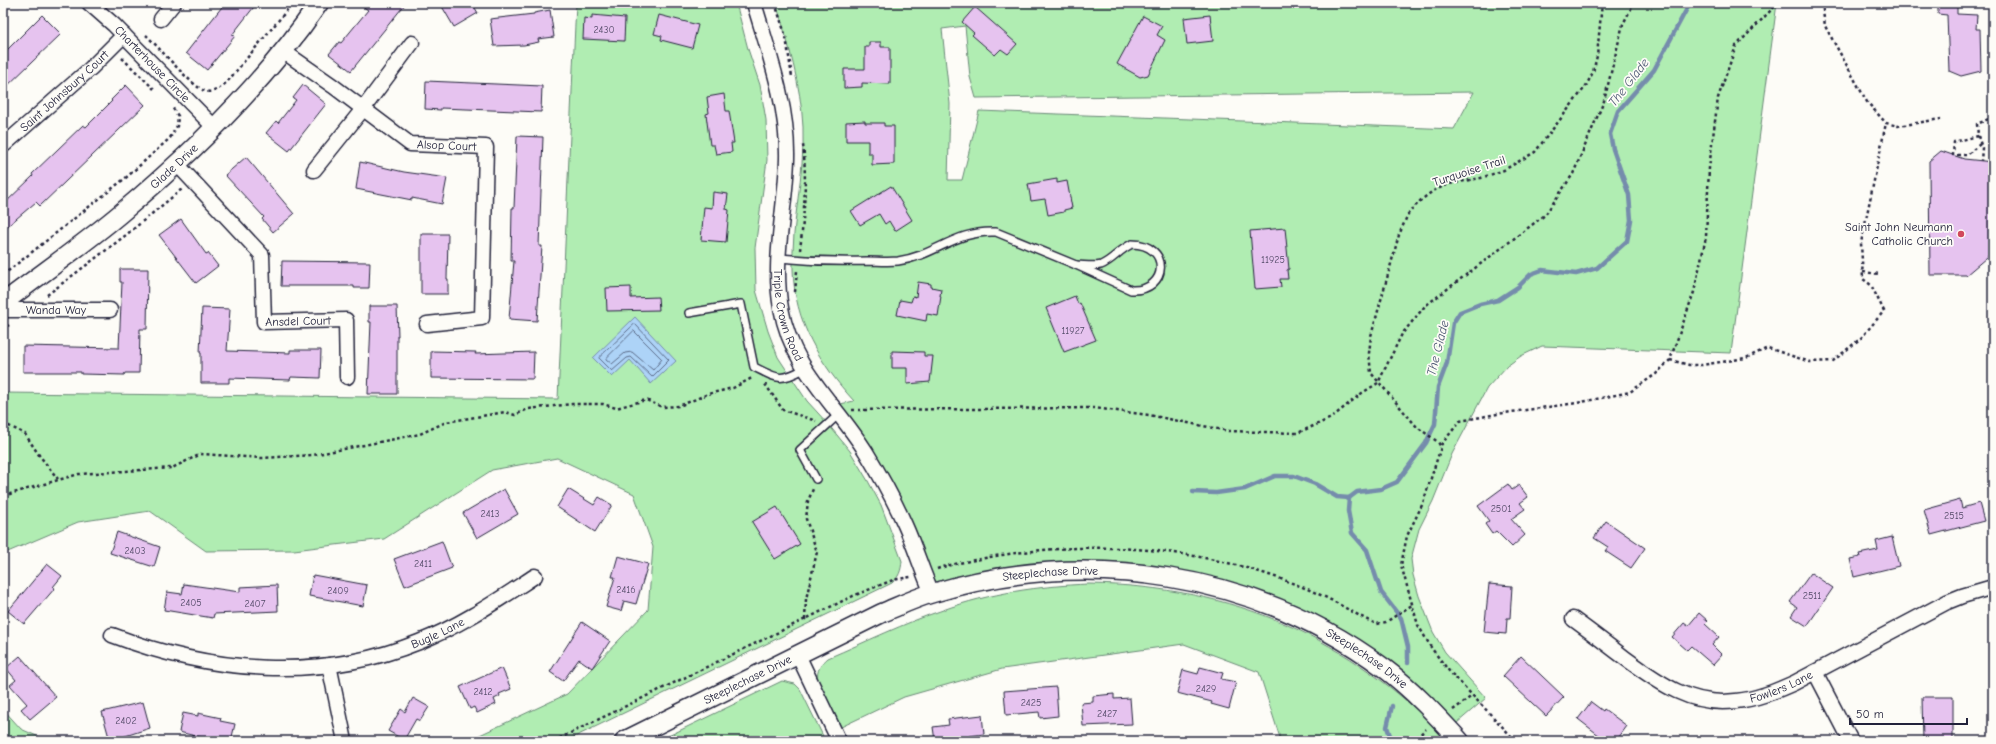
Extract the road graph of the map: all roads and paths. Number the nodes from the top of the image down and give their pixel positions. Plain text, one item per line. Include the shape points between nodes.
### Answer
1 (88, 3) edge
2 (174, 3) edge
3 (293, 3) edge
4 (319, 3) edge
5 (754, 3) edge
6 (775, 3) edge
7 (1602, 3) edge
8 (1634, 3) edge
9 (1778, 3) edge
10 (1822, 3) edge
11 (160, 19) dead end
12 (145, 33) dead end
13 (124, 35) junction
14 (412, 43) dead end
15 (112, 47) junction
16 (283, 51) junction
17 (793, 82) dead end
18 (156, 90) dead end
19 (166, 101) dead end
20 (363, 108) junction
21 (1993, 117) edge
22 (1941, 119) dead end
23 (1886, 123) junction
24 (214, 127) junction
25 (1978, 136) junction
26 (802, 142) dead end
27 (1980, 144) junction
28 (4, 145) dead end
29 (1981, 161) dead end
30 (176, 163) junction
31 (314, 170) dead end
32 (192, 180) junction
33 (779, 258) junction
34 (799, 260) junction
35 (1076, 265) junction
36 (1863, 272) junction
37 (3, 274) edge
38 (1879, 274) dead end
39 (794, 297) dead end
40 (3, 304) edge
41 (3, 310) edge
42 (28, 310) junction
43 (110, 310) dead end
44 (689, 313) dead end
45 (427, 324) dead end
46 (3, 330) edge
47 (1670, 360) junction
48 (804, 369) junction
49 (757, 376) dead end
50 (347, 377) dead end
51 (765, 382) dead end
52 (1378, 383) junction
53 (837, 414) junction
54 (821, 422) dead end
55 (3, 423) edge
56 (1441, 445) junction
57 (58, 479) junction
58 (816, 479) joint
59 (3, 496) edge
60 (951, 564) dead end
61 (924, 574) junction
62 (534, 576) dead end
63 (1993, 587) edge
64 (932, 593) junction
65 (1412, 605) junction
66 (1392, 619) dead end
67 (805, 620) junction
68 (1573, 620) dead end
69 (112, 635) dead end
70 (798, 655) junction
71 (329, 665) junction
72 (1815, 672) junction
73 (1472, 696) junction
74 (1449, 713) dead end
75 (1428, 726) dead end
76 (345, 741) edge
77 (554, 741) edge
78 (624, 741) edge
79 (839, 741) edge
80 (1405, 741) edge
81 (1460, 741) edge
82 (1516, 741) edge
83 (1850, 741) edge

1 - 13 street, Charterhouse Circle
2 - 11 street
3 - 12 path via 218,90 206,91 196,85
4 - 16 street, Glade Drive
5 - 33 street, Triple Crown Road via 777,80 785,121 787,158
6 - 17 path via 786,37
7 - 52 path, Turquoise Trail via 1593,72 1586,86 1535,152 1504,170 1481,178 1449,184 1434,191 1408,214 1397,242 1371,336 1370,364
8 - 52 path via 1623,24 1604,101 1573,174 1545,215 1425,306 1402,334
9 - 47 path via 1736,46 1718,98 1709,168 1706,237 1694,292
10 - 23 path via 1825,26 1868,102
13 - 15 street, Saint Johnsbury Court
13 - 24 street, Charterhouse Circle
14 - 20 street
15 - 18 path
15 - 28 street, Saint Johnsbury Court
16 - 20 street, Alsop Court
16 - 24 street, Glade Drive
19 - 37 path via 178,116 177,126 170,138 128,176
20 - 31 street
20 - 45 street, Alsop Court via 410,144 486,147 482,318
21 - 25 path via 1977,124
22 - 23 path via 1898,126
23 - 36 path via 1861,243
24 - 30 street, Glade Drive
25 - 27 path
25 - 27 path via 1954,142 1953,155 1968,155
26 - 34 path via 803,225
27 - 29 path
30 - 32 street, Ansdel Court
30 - 40 street, Glade Drive via 121,213
32 - 42 path via 126,235
32 - 50 street, Ansdel Court via 262,255 264,322 346,320
33 - 34 lane
33 - 48 street, Triple Crown Road via 778,284 781,308 787,333
34 - 35 lane via 898,261 917,256 965,235 996,232
34 - 39 path
35 - 35 lane via 1100,266 1111,260 1124,247 1132,244 1151,247 1158,254 1161,263 1157,281 1140,291 1131,290
36 - 38 path
36 - 47 path via 1863,279 1871,285 1884,311 1861,338 1833,361 1810,362 1768,348 1746,358 1702,365
41 - 42 street, Wanda Way
42 - 43 street, Wanda Way
42 - 46 path
44 - 48 lane via 741,304 754,367 778,379 794,375
47 - 56 path via 1656,374 1630,392 1460,421
48 - 53 street, Triple Crown Road
49 - 57 path via 733,388 708,394 679,406 662,407 646,400 616,408 603,404 572,404 528,409 516,415 505,412 446,422 420,434 313,456 262,458 202,454 172,468 79,474
51 - 54 path via 782,410
52 - 53 path via 1331,418 1298,433 1228,431 1149,415 1094,408 868,408
52 - 56 path, Turquoise Trail via 1417,427
53 - 58 lane via 800,450
53 - 61 street, Triple Crown Road via 865,450 886,485 906,526
55 - 57 path via 25,434
56 - 65 path via 1423,503 1403,547 1401,564
57 - 59 path
58 - 67 path via 808,501 806,518 817,552 806,599
60 - 61 path
61 - 64 street, Triple Crown Road
61 - 67 path via 893,580
62 - 71 street, Bugle Lane via 491,604 419,642 385,654
63 - 72 street, Fowlers Lane via 1947,602
64 - 70 street, Steeplechase Drive via 882,613
64 - 81 street, Steeplechase Drive via 1018,574 1095,569 1142,572 1227,589 1307,620 1348,643 1398,679
65 - 66 path
65 - 73 path via 1418,625 1432,649
67 - 77 path
68 - 72 street, Fowlers Lane via 1655,679 1672,690 1692,698 1713,702 1749,699 1783,688
69 - 71 street, Bugle Lane via 167,654 218,665 280,668
70 - 78 street, Steeplechase Drive
70 - 79 street
71 - 76 street
72 - 83 street
73 - 74 path
73 - 82 path
75 - 80 path via 1415,739

